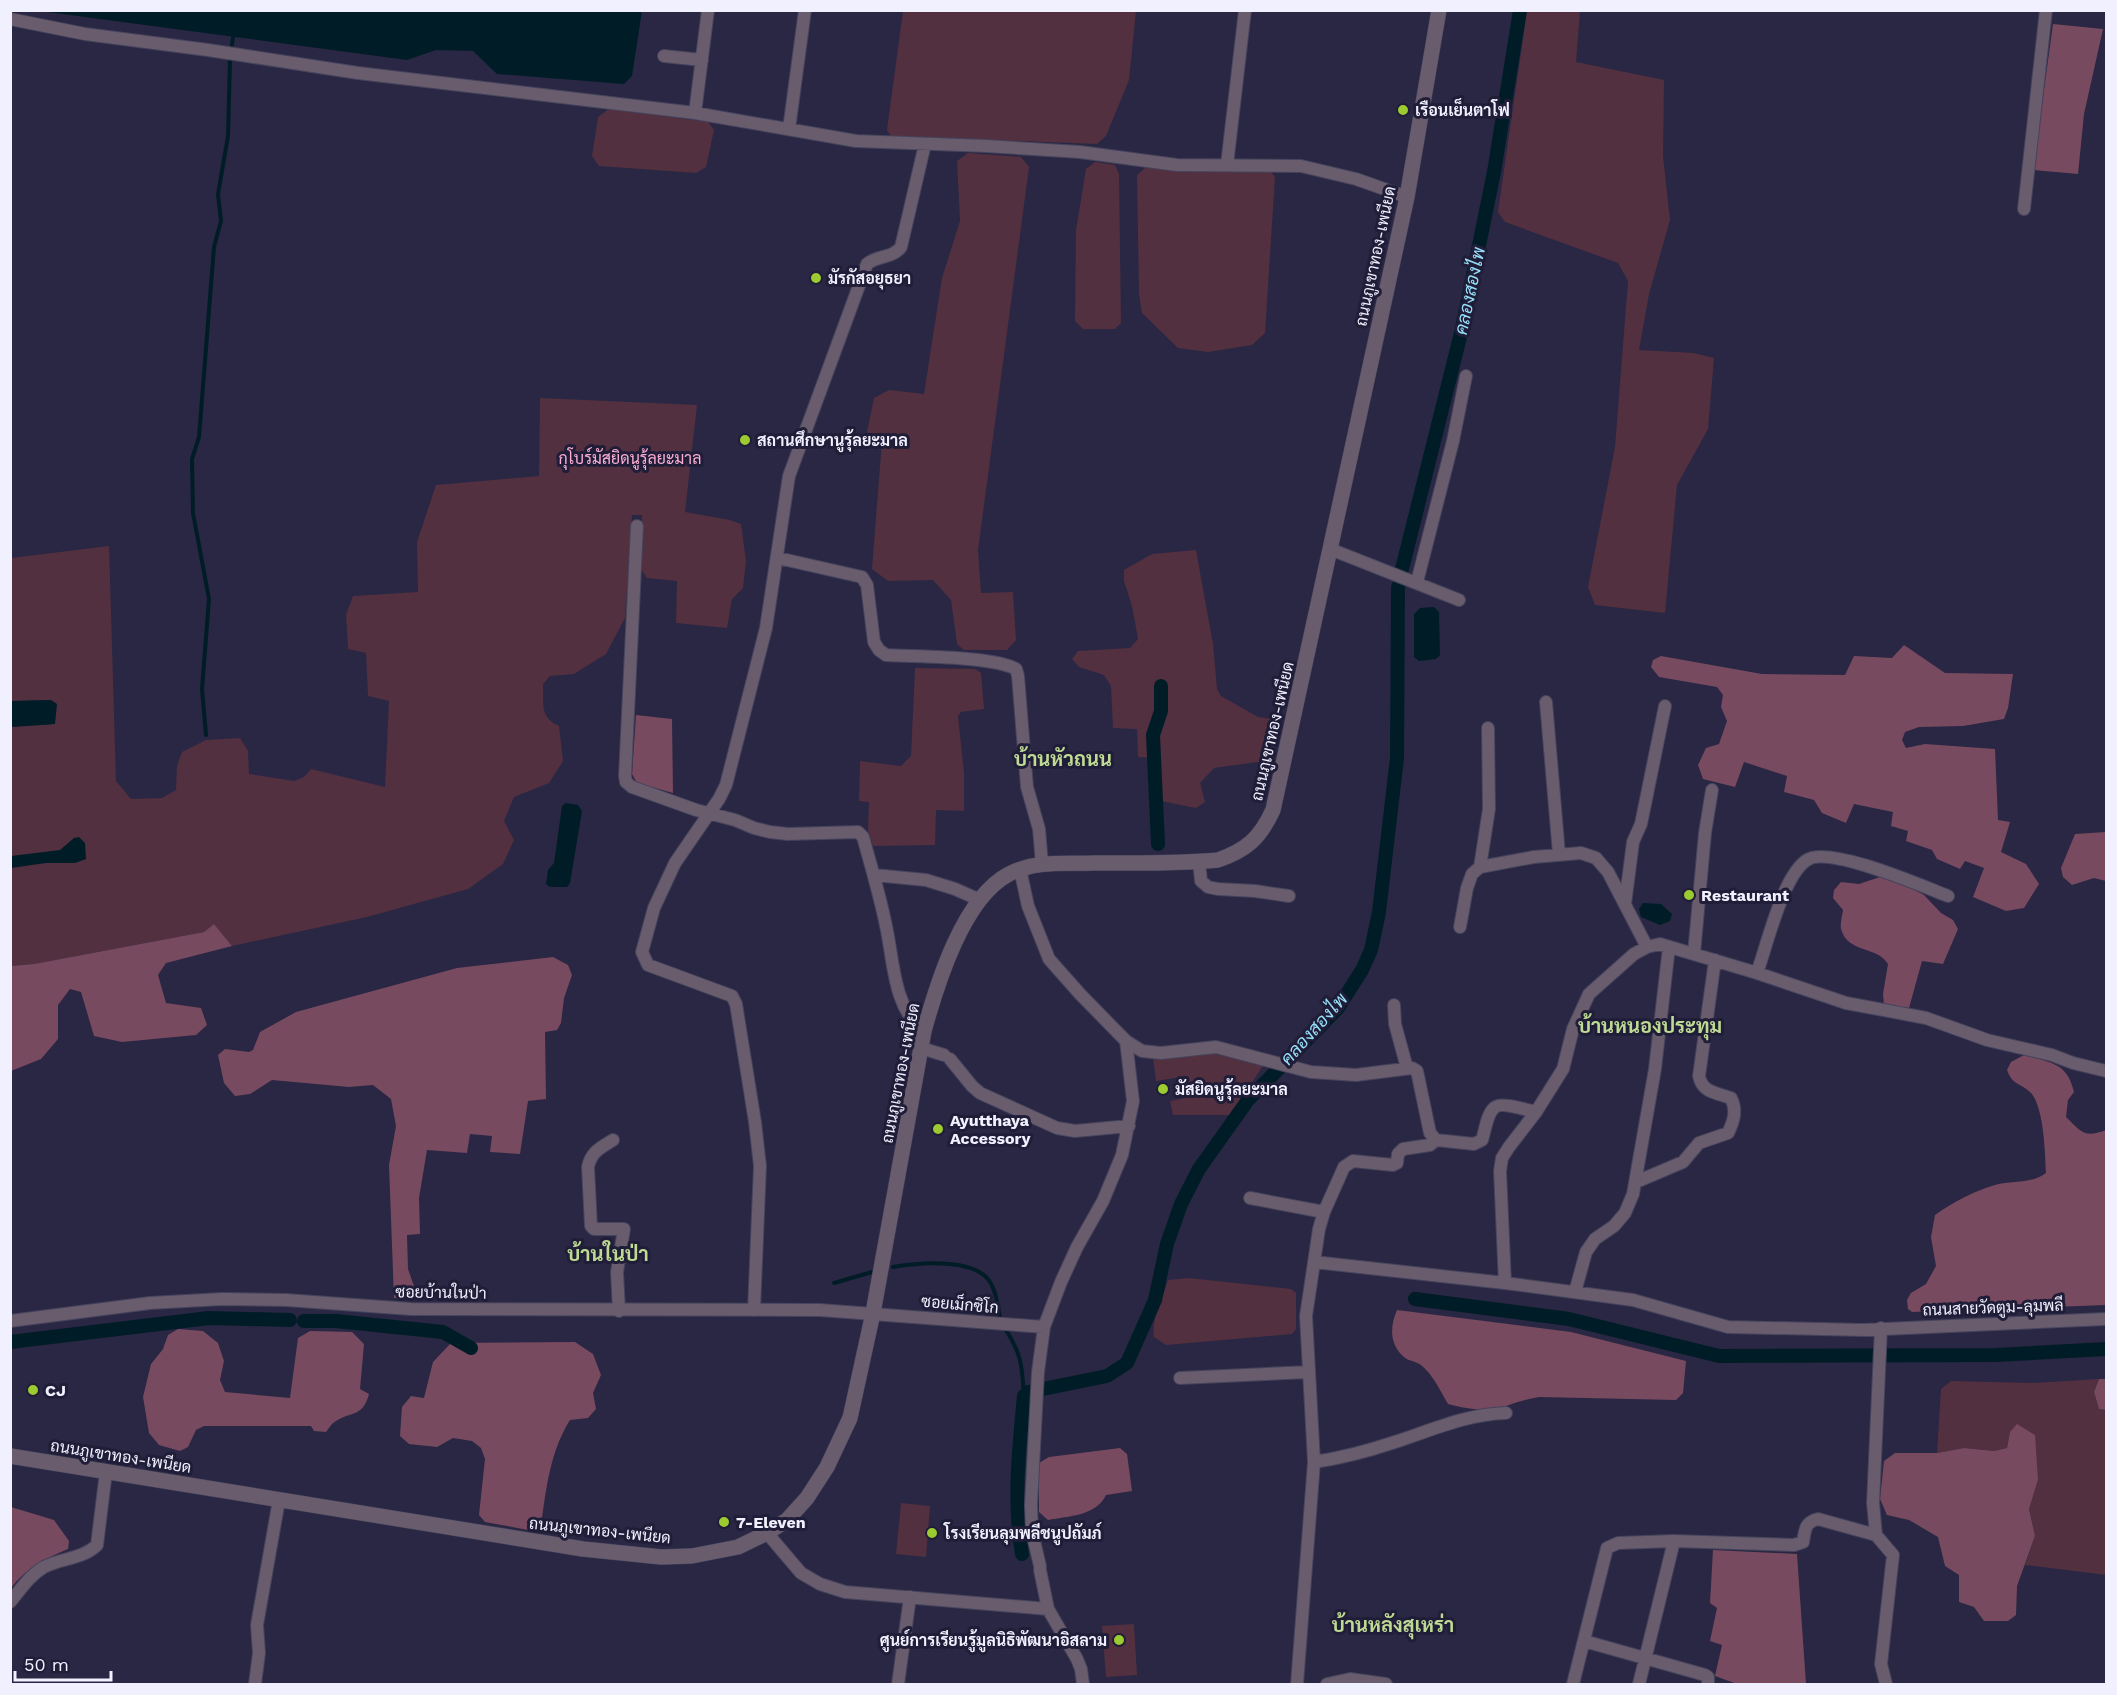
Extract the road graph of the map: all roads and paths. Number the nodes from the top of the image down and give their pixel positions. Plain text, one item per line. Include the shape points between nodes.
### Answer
1 (708, 10) edge
2 (805, 10) edge
3 (1245, 10) edge
4 (1439, 10) edge
5 (2046, 10) edge
6 (10, 19) edge
7 (664, 56) dead end
8 (702, 60) junction
9 (695, 113) junction
10 (789, 129) junction
11 (925, 144) junction
12 (1227, 165) junction
13 (1407, 197) junction
14 (2024, 209) dead end
15 (1466, 376) dead end
16 (637, 526) dead end
17 (1330, 549) junction
18 (777, 558) junction
19 (1417, 582) junction
20 (1459, 600) dead end
21 (1546, 702) dead end
22 (1665, 706) dead end
23 (1488, 728) dead end
24 (1712, 790) dead end
25 (708, 813) junction
26 (1559, 854) junction
27 (1199, 862) junction
28 (1042, 864) junction
29 (1480, 867) junction
30 (1020, 869) junction
31 (874, 875) junction
32 (1289, 896) dead end
33 (1948, 896) dead end
34 (980, 900) junction
35 (1625, 904) junction
36 (1460, 927) dead end
37 (1647, 947) junction
38 (1669, 947) junction
39 (1694, 954) junction
40 (1715, 960) junction
41 (1757, 973) junction
42 (1394, 1005) dead end
43 (924, 1031) junction
44 (1126, 1041) junction
45 (921, 1048) junction
46 (1407, 1068) junction
47 (2106, 1071) edge
48 (1536, 1112) junction
49 (1129, 1126) junction
50 (613, 1140) dead end
51 (1436, 1140) junction
52 (1636, 1182) junction
53 (1250, 1198) dead end
54 (1324, 1212) junction
55 (1314, 1263) junction
56 (1505, 1282) junction
57 (1575, 1292) junction
58 (754, 1310) junction
59 (619, 1311) junction
60 (873, 1313) junction
61 (2106, 1319) edge
62 (10, 1321) edge
63 (1044, 1327) junction
64 (1881, 1333) junction
65 (1309, 1372) junction
66 (1180, 1378) dead end
67 (1506, 1413) dead end
68 (10, 1456) edge
69 (1314, 1462) junction
70 (106, 1472) junction
71 (279, 1500) junction
72 (767, 1533) junction
73 (1876, 1535) junction
74 (1674, 1541) junction
75 (909, 1597) junction
76 (10, 1602) edge
77 (1048, 1609) junction
78 (1584, 1641) junction
79 (1646, 1657) junction
80 (255, 1684) edge
81 (898, 1684) edge
82 (1083, 1684) edge
83 (1297, 1684) edge
84 (1327, 1684) edge
85 (1386, 1684) edge
86 (1573, 1684) edge
87 (1639, 1684) edge
88 (1708, 1684) edge
89 (1886, 1684) edge

1 - 8 street
2 - 10 street
3 - 12 street
4 - 13 street, ถนนภูเขาทอง-เพนียด
5 - 14 street
6 - 9 street via 85,34 358,73
7 - 8 street
8 - 9 street
9 - 10 street
10 - 11 street via 856,141
11 - 12 street via 1080,152 1177,165
11 - 18 street via 901,247 892,255 867,264 794,462
12 - 13 street via 1301,166
13 - 17 street, ถนนภูเขาทอง-เพนียด
15 - 19 street
16 - 25 street via 626,782
17 - 19 street
17 - 27 street, ถนนภูเขาทอง-เพนียด via 1273,810 1265,827 1244,848 1218,860
18 - 25 street via 766,628 726,785
18 - 28 street via 862,577 867,585 874,642 886,655 991,662 1016,669 1027,787 1039,829
19 - 20 street
21 - 26 street
22 - 35 street via 1641,824 1632,842
23 - 29 street via 1490,809
24 - 39 street
25 - 31 street via 770,832 858,832
25 - 58 street via 675,863 654,908 642,952 648,965 732,996 736,1004 760,1166
26 - 29 street
26 - 35 street via 1581,853 1596,858
27 - 28 street, ถนนภูเขาทอง-เพนียด
27 - 32 street via 1201,881 1208,887
28 - 30 street, ถนนภูเขาทอง-เพนียด
29 - 36 street via 1472,874 1467,888
30 - 34 street, ถนนภูเขาทอง-เพนียด via 999,880
30 - 44 street via 1028,906 1049,959
31 - 34 street via 926,880
31 - 43 street via 902,1000 908,1016
33 - 41 street via 1829,856 1808,858 1783,891
34 - 43 street, ถนนภูเขาทอง-เพนียด via 953,945
35 - 37 street
37 - 38 street
37 - 48 street via 1589,994 1573,1029 1563,1069
38 - 39 street
38 - 52 street via 1655,1070
39 - 40 street
40 - 41 street
40 - 52 street via 1700,1084 1731,1098 1735,1106 1732,1124 1728,1133 1699,1143 1683,1162
41 - 47 street via 1846,1003 1926,1018 1987,1040
42 - 46 street
43 - 45 street, ถนนภูเขาทอง-เพนียด
44 - 46 street via 1142,1051 1161,1053 1215,1047 1311,1072 1356,1075
44 - 49 street via 1133,1101
45 - 49 street via 947,1057 980,1093 1057,1128 1075,1131
45 - 60 street, ถนนภูเขาทอง-เพนียด
46 - 51 street via 1417,1071 1430,1133
48 - 51 street via 1500,1104 1491,1112 1479,1142
48 - 56 street via 1502,1158
49 - 63 street via 1107,1192 1077,1247
50 - 59 street via 595,1151 588,1167 591,1226 624,1229 617,1272
51 - 54 street via 1430,1145 1403,1149 1393,1165 1349,1162
52 - 57 street via 1625,1213 1586,1252
53 - 54 street
54 - 55 street
55 - 56 street, ถนนสายวัดตูม-ลุมพลี
55 - 65 street via 1306,1316
56 - 57 street, ถนนสายวัดตูม-ลุมพลี
57 - 64 street, ถนนสายวัดตูม-ลุมพลี via 1633,1300 1728,1327
58 - 59 street, ซอยบ้านในป่า
58 - 60 street, ซอยบ้านในป่า
59 - 62 street, ซอยบ้านในป่า via 411,1309 222,1299 150,1303
60 - 63 street, ซอยเม็กซิโก
60 - 72 street, ถนนภูเขาทอง-เพนียด via 850,1418 827,1467 787,1520
61 - 64 street, ถนนสายวัดตูม-ลุมพลี
63 - 77 street via 1030,1505
64 - 73 street via 1873,1503
65 - 66 street
65 - 69 street
67 - 69 street via 1485,1413 1340,1459
68 - 70 street, ถนนภูเขาทอง-เพนียด
69 - 83 street
70 - 71 street, ถนนภูเขาทอง-เพนียด
70 - 76 street via 97,1545 90,1552 39,1570
71 - 72 street, ถนนภูเขาทอง-เพนียด via 559,1545 661,1557 700,1555 738,1547
71 - 80 street via 257,1625
72 - 75 street via 801,1573 820,1584 845,1592
73 - 74 street via 1818,1519 1805,1526 1803,1542 1794,1545
73 - 89 street via 1893,1555 1881,1664
74 - 78 street via 1618,1543 1607,1548
74 - 79 street
75 - 77 street
75 - 81 street
77 - 82 street via 1077,1659
78 - 79 street
78 - 86 street
79 - 87 street
79 - 88 street via 1705,1675
84 - 85 street via 1350,1678

